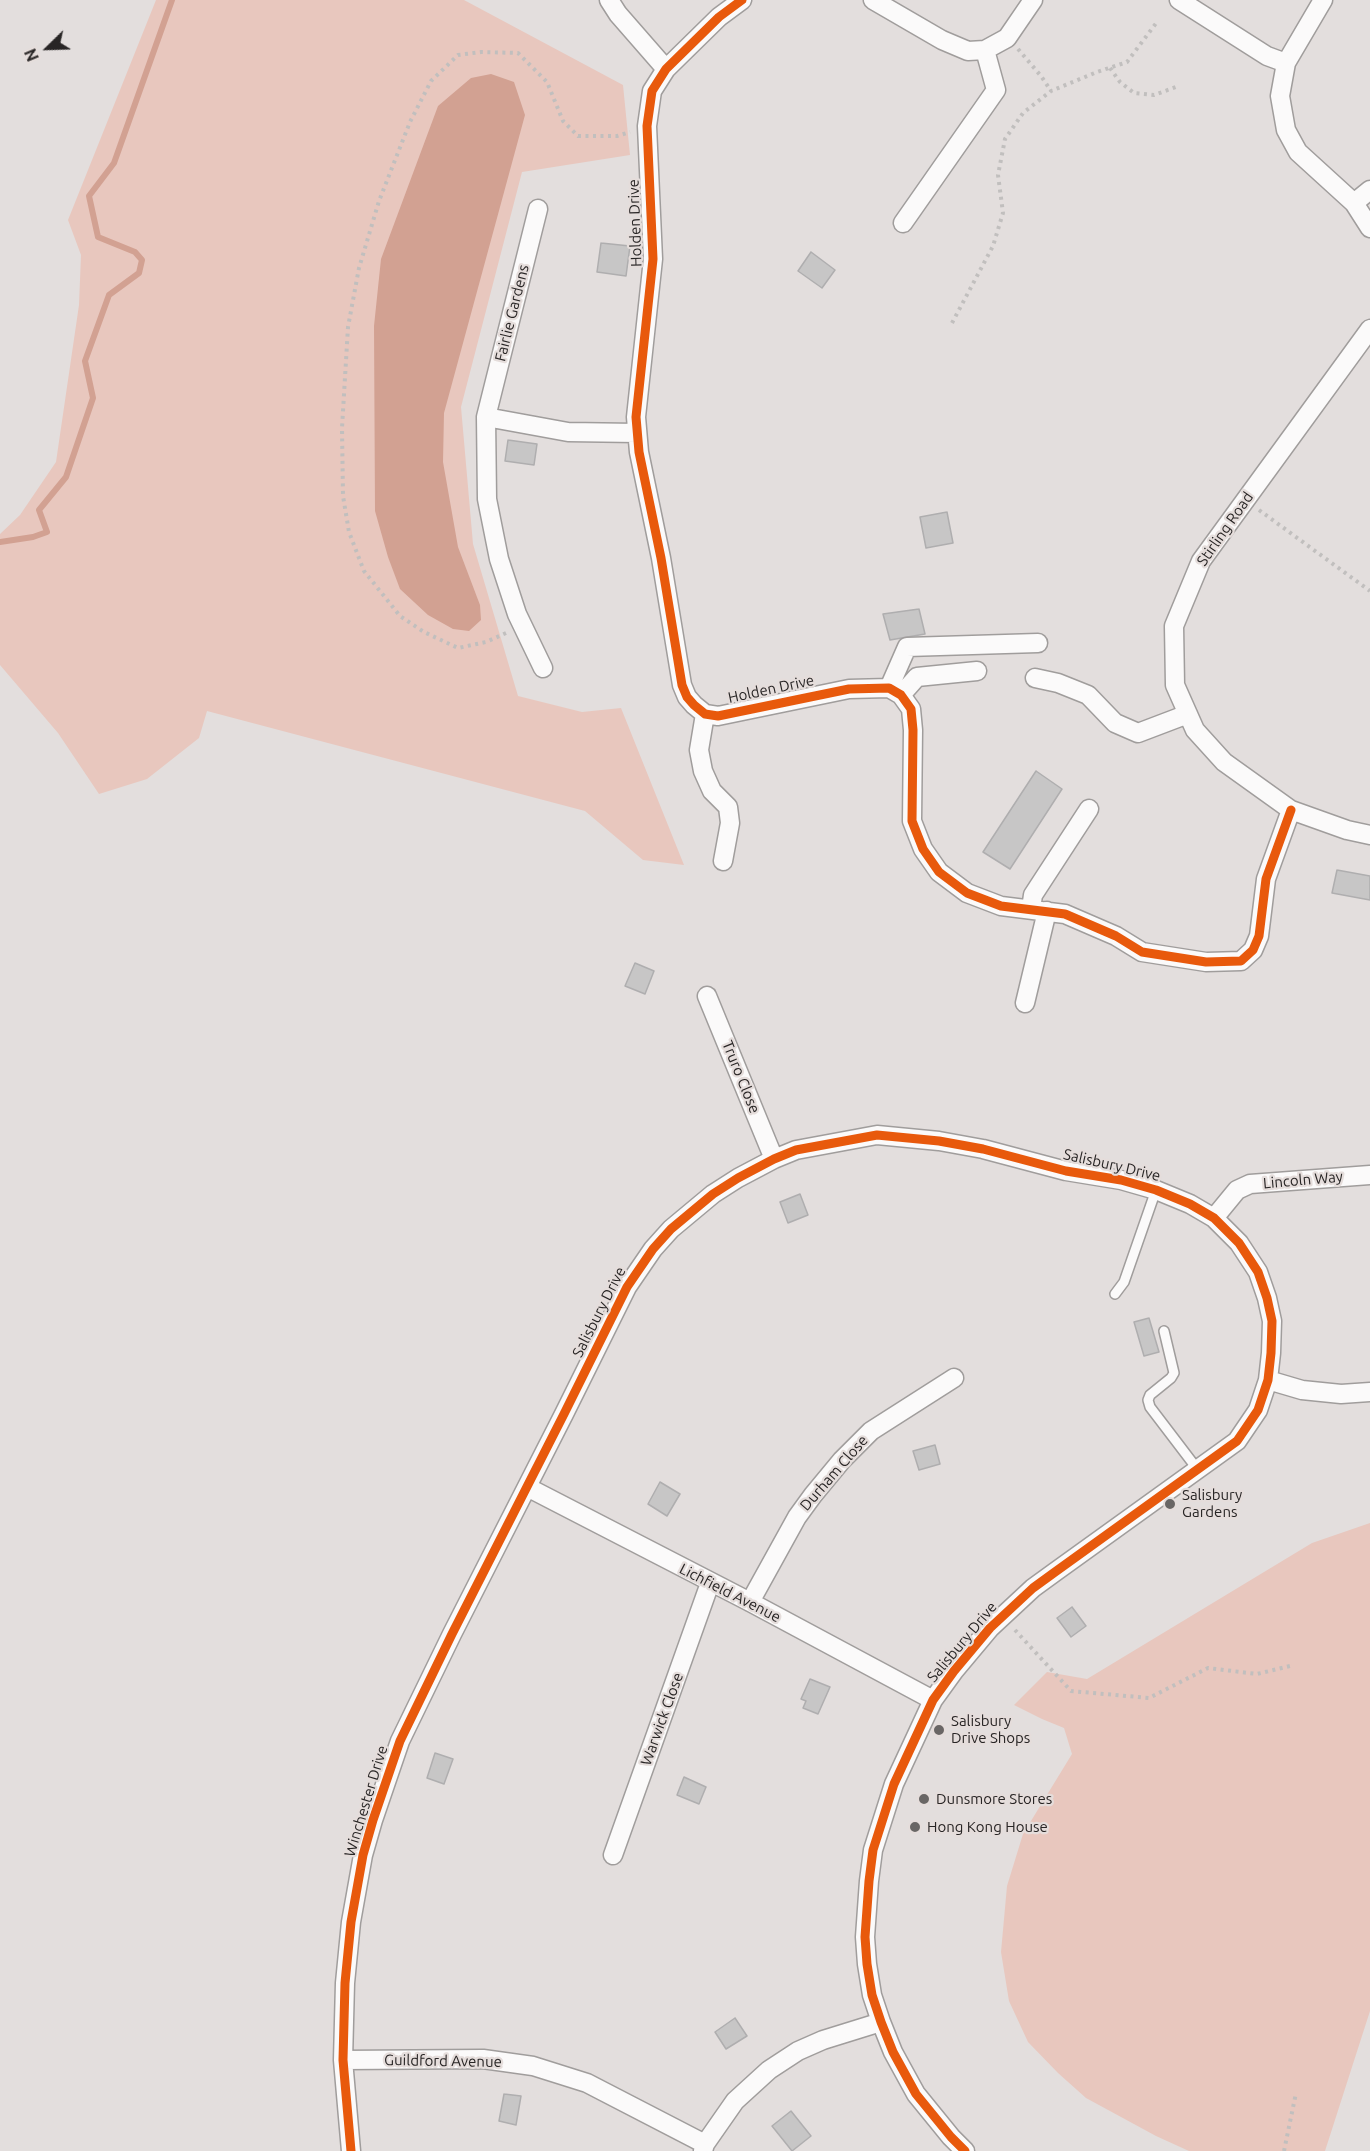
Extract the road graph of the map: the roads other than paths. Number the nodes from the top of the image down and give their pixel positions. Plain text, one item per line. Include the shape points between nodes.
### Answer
1 (609, 0) edge
2 (742, 0) edge
3 (873, 0) edge
4 (1033, 0) edge
5 (1179, 0) edge
6 (1323, 0) edge
7 (985, 50) junction
8 (1286, 63) junction
9 (666, 69) junction
10 (1370, 190) edge
11 (1354, 203) junction
12 (538, 209) dead end
13 (903, 223) dead end
14 (1370, 228) edge
15 (1370, 329) edge
16 (486, 417) junction
17 (637, 433) junction
18 (1038, 643) dead end
19 (543, 668) dead end
20 (978, 671) dead end
21 (1035, 678) dead end
22 (895, 691) junction
23 (705, 714) junction
24 (1188, 714) junction
25 (1089, 809) dead end
26 (1291, 810) junction
27 (1370, 835) edge
28 (723, 861) dead end
29 (1039, 910) junction
30 (707, 996) dead end
31 (1025, 1003) dead end
32 (774, 1159) junction
33 (1370, 1175) edge
34 (1156, 1190) junction
35 (1214, 1218) junction
36 (1115, 1294) dead end
37 (1164, 1331) dead end
38 (954, 1378) dead end
39 (1268, 1380) junction
40 (1370, 1392) edge
41 (1198, 1470) junction
42 (527, 1487) junction
43 (710, 1583) junction
44 (750, 1602) junction
45 (933, 1700) junction
46 (614, 1855) dead end
47 (880, 2022) junction
48 (343, 2060) junction
49 (704, 2147) edge
50 (351, 2151) edge
51 (965, 2151) edge

1 - 9 street
2 - 9 street, Holden Drive
3 - 7 street via 942,40 968,51
4 - 7 street via 1007,38
5 - 8 street via 1267,56
6 - 8 street
7 - 13 street via 996,90
8 - 11 street via 1280,96 1286,130 1298,152
9 - 17 street, Holden Drive via 652,91 647,126 653,259
10 - 11 street
11 - 14 street
12 - 16 street, Fairlie Gardens
15 - 24 street, Stirling Road via 1201,561 1174,626 1175,685
16 - 17 street via 567,432
16 - 19 street, Fairlie Gardens via 487,499 499,559 517,614
17 - 23 street, Holden Drive via 682,685 687,697
18 - 22 street via 907,647
20 - 22 street via 917,677
21 - 24 street via 1088,695 1115,723 1138,733
22 - 23 street, Holden Drive via 849,689 718,716
22 - 29 street via 911,709 912,821 923,849 939,872 967,893 1001,906
23 - 28 street via 699,750 703,771 712,791 728,807 730,823
24 - 26 street, Stirling Road via 1195,730 1224,762
25 - 29 street via 1033,895
26 - 27 street, Stirling Road
26 - 29 street via 1266,879 1259,936 1253,950 1241,961 1206,962 1142,952 1065,914
29 - 31 street
30 - 32 street, Truro Close
32 - 34 street, Salisbury Drive via 796,1150 845,1140 878,1135 908,1137 983,1149
32 - 42 street, Salisbury Drive via 713,1194 653,1249 627,1287
33 - 35 street, Lincoln Way via 1250,1184 1237,1190
34 - 35 street, Salisbury Drive
34 - 36 lane via 1124,1282
35 - 39 street, Salisbury Drive via 1258,1272 1267,1298 1272,1321
37 - 41 lane via 1174,1373 1148,1400
38 - 44 street, Durham Close via 871,1431 842,1460 797,1517
39 - 40 street via 1302,1390
39 - 41 street, Salisbury Drive via 1258,1410 1237,1441
41 - 45 street, Salisbury Drive via 1033,1588 967,1655
42 - 43 street, Lichfield Avenue
42 - 48 street, Winchester Drive via 400,1742 376,1809 351,1922
43 - 44 street, Lichfield Avenue
43 - 46 street, Warwick Close
44 - 45 street, Lichfield Avenue
45 - 47 street, Salisbury Drive via 894,1784 873,1850 867,1964
47 - 49 street via 823,2040 769,2070 735,2101
47 - 51 street via 916,2094
48 - 49 street, Guildford Avenue via 483,2059 533,2066 587,2083
48 - 50 street, Winchester Drive

